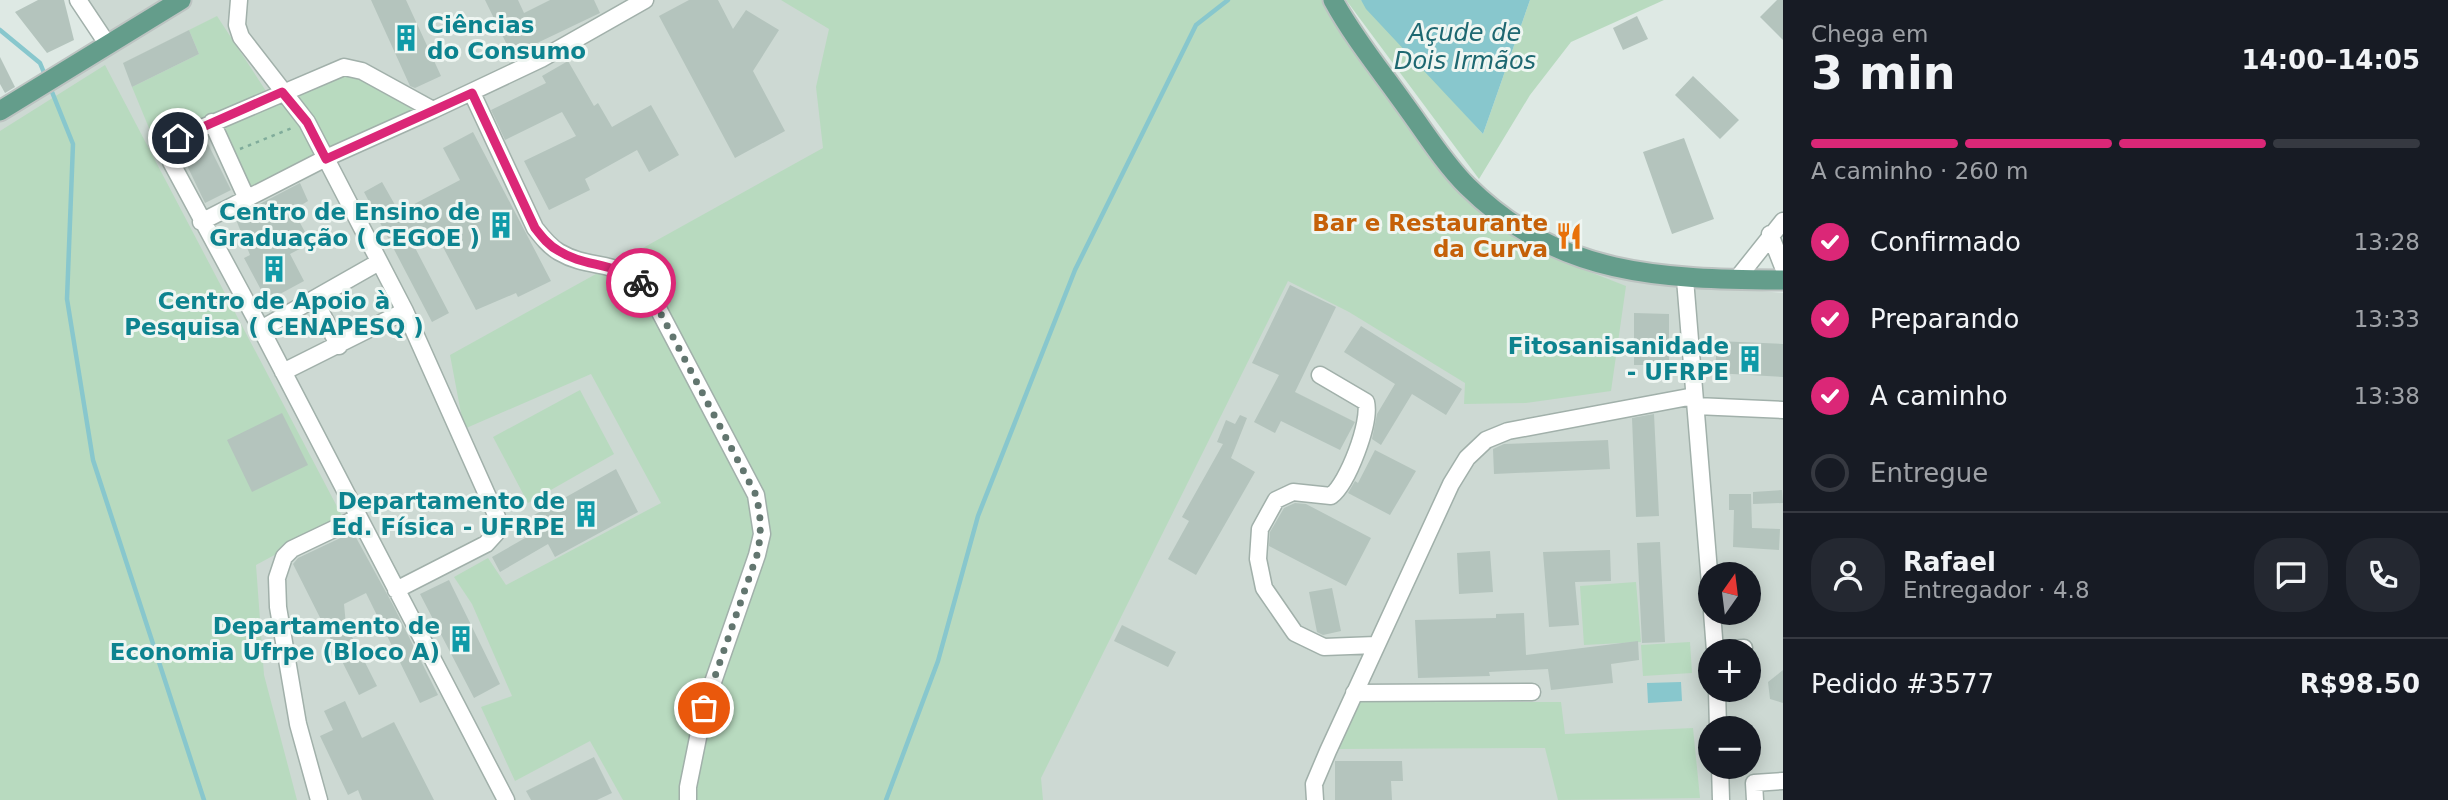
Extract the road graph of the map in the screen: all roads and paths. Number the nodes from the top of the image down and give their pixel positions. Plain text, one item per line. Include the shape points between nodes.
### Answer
1 (78, 0) edge
2 (181, 0) edge
3 (239, 0) edge
4 (645, 0) edge
5 (1333, 0) edge
6 (108, 45) junction
7 (282, 92) junction
8 (472, 93) junction
9 (433, 110) junction
10 (0, 111) edge
11 (212, 122) junction
12 (307, 122) junction
13 (227, 154) junction
14 (326, 159) junction
15 (247, 199) junction
16 (1783, 221) edge
17 (201, 222) junction
18 (1770, 234) junction
19 (379, 262) junction
20 (1783, 267) edge
21 (1685, 279) junction
22 (1736, 280) junction
23 (1783, 280) edge
24 (314, 299) junction
25 (405, 311) junction
26 (261, 329) junction
27 (339, 346) junction
28 (283, 372) junction
29 (1320, 375) dead end
30 (1695, 401) junction
31 (1783, 410) edge
32 (357, 518) junction
33 (1708, 562) edge
34 (396, 590) junction
35 (1376, 645) junction
36 (1532, 692) dead end
37 (1354, 693) junction
38 (1720, 779) edge
39 (1783, 781) edge
40 (319, 800) edge
41 (506, 800) edge
42 (688, 800) edge
43 (1315, 800) edge
44 (1721, 800) edge
45 (1755, 800) edge

1 - 6 street
2 - 6 main road
3 - 7 street via 241,37
4 - 8 street
5 - 21 main road via 1439,153 1467,186 1508,220 1541,241 1591,262
6 - 10 main road
7 - 9 street via 351,68
7 - 11 street
7 - 12 street
8 - 9 street
8 - 42 street via 535,228 547,242 561,253 616,267 652,297 756,495 760,544 704,708
9 - 14 street
11 - 13 street
11 - 17 street via 178,138 170,150 171,162
12 - 13 path
12 - 14 street
13 - 15 street
14 - 15 street
14 - 19 street
15 - 17 street
16 - 18 street
17 - 26 street
18 - 20 street
18 - 22 street
19 - 24 street
19 - 25 street
21 - 22 main road
21 - 30 street
22 - 23 main road
24 - 26 street
24 - 27 street
25 - 27 street
25 - 34 street via 466,441 498,525 486,544
26 - 28 street
27 - 28 street
28 - 32 street
29 - 35 street via 1366,402 1367,417 1357,454 1337,491 1331,496 1293,492 1276,500 1260,529 1264,588 1295,633 1324,647
30 - 31 street
30 - 33 street
30 - 35 street via 1536,425 1486,440 1467,458 1451,484
32 - 34 street
32 - 40 street via 292,549 277,578 298,724
34 - 41 street
35 - 37 street
36 - 37 street
37 - 43 street via 1314,784
38 - 44 street
39 - 45 street via 1754,783

